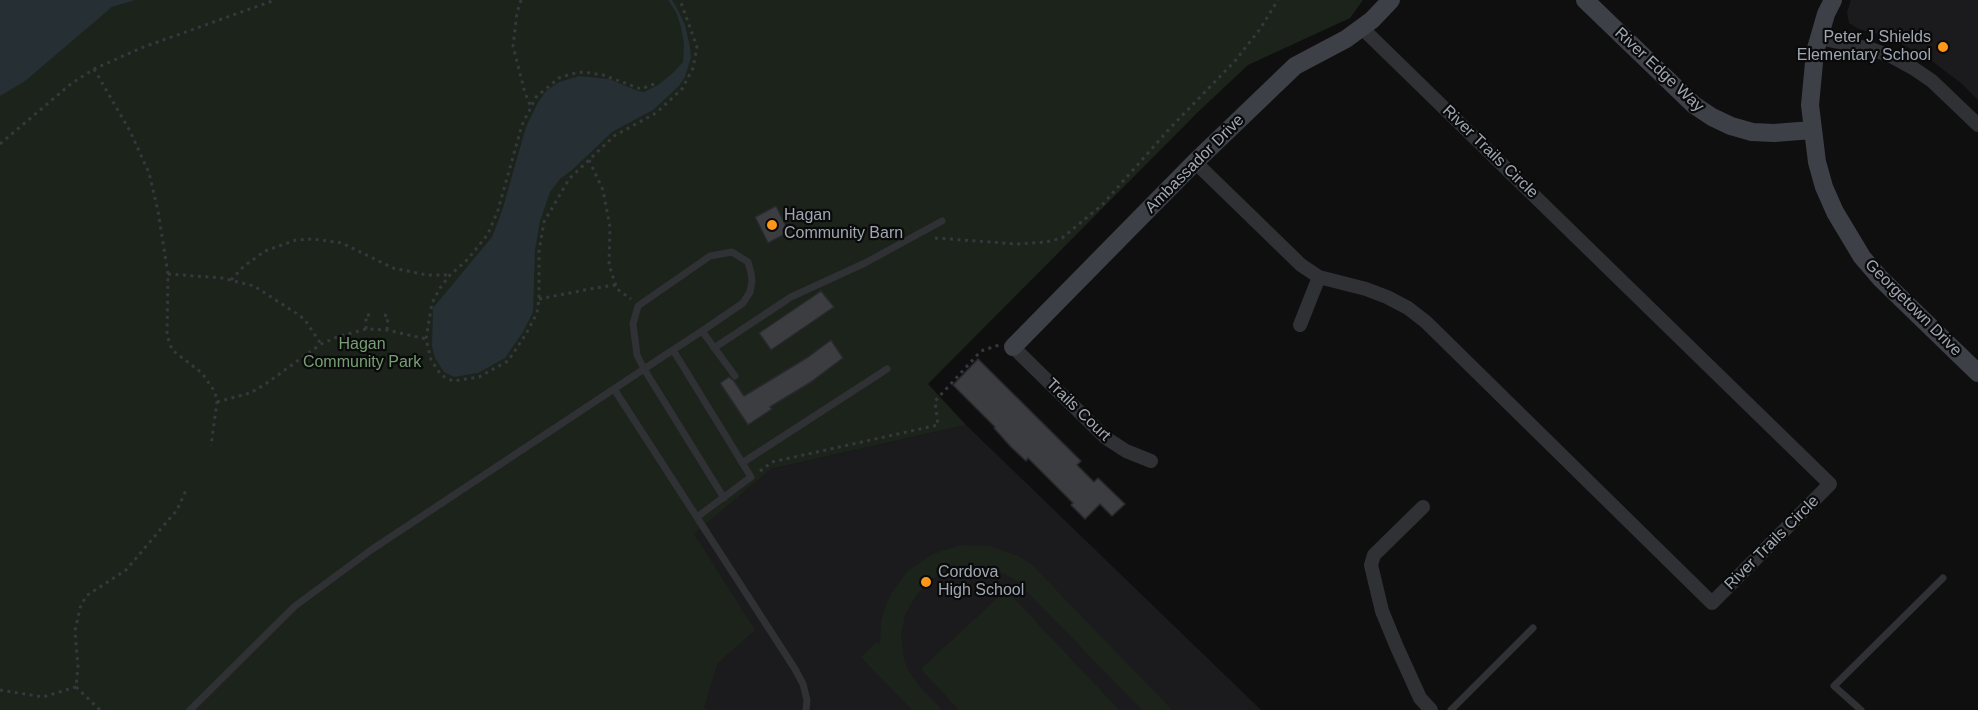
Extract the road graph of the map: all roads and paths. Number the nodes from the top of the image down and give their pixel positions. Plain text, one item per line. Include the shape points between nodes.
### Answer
1 (275, 0) edge
2 (522, 0) edge
3 (680, 0) edge
4 (1278, 0) edge
5 (1391, 0) edge
6 (1833, 0) edge
7 (1592, 2) edge
8 (1362, 27) junction
9 (1819, 38) junction
10 (94, 69) junction
11 (654, 84) dead end
12 (531, 106) junction
13 (1978, 125) edge
14 (1812, 130) junction
15 (0, 144) edge
16 (589, 160) junction
17 (1195, 162) junction
18 (942, 221) dead end
19 (912, 237) junction
20 (168, 274) junction
21 (450, 274) junction
22 (1319, 277) junction
23 (231, 280) junction
24 (616, 285) junction
25 (539, 299) junction
26 (638, 306) junction
27 (370, 315) dead end
28 (384, 315) dead end
29 (1300, 325) dead end
30 (366, 329) junction
31 (387, 330) junction
32 (702, 331) junction
33 (426, 339) junction
34 (321, 344) junction
35 (1013, 347) junction
36 (714, 348) junction
37 (673, 350) junction
38 (644, 369) junction
39 (887, 369) dead end
40 (1978, 373) edge
41 (735, 376) dead end
42 (614, 389) junction
43 (217, 402) junction
44 (211, 446) dead end
45 (1151, 460) dead end
46 (742, 463) junction
47 (751, 477) junction
48 (187, 488) dead end
49 (724, 498) junction
50 (1423, 507) dead end
51 (697, 517) junction
52 (1943, 578) dead end
53 (1533, 628) dead end
54 (76, 687) junction
55 (0, 690) edge
56 (100, 710) edge
57 (190, 710) edge
58 (806, 710) edge
59 (1431, 710) edge
60 (1450, 710) edge
61 (1861, 710) edge

1 - 10 path
2 - 12 path via 513,46
3 - 16 path via 697,47 693,68 682,89 656,113 614,136
4 - 19 path via 1235,61 1102,205 1062,238 1017,244
5 - 8 street, Ambassador Drive
6 - 9 street, Georgetown Drive
7 - 14 street, River Edge Way via 1694,105 1712,117 1752,132
8 - 17 street, Ambassador Drive via 1295,66
8 - 22 street, River Trails Circle via 1830,484 1712,603 1426,322 1387,297
9 - 13 street via 1893,57 1932,81
9 - 14 street, Georgetown Drive via 1811,78
10 - 15 path via 72,82
10 - 20 path via 149,173
11 - 12 path via 641,89 603,75 571,74 543,90
12 - 21 path via 488,234 468,260
14 - 40 street, Georgetown Drive via 1824,187 1852,243 1880,278
16 - 24 path via 603,190 610,227 609,265
16 - 25 path via 569,179 544,222 539,250
17 - 22 street, River Trails Circle via 1301,265
17 - 35 street, Ambassador Drive
18 - 19 lane
19 - 36 lane via 791,297
20 - 23 path
20 - 43 path via 167,335 172,350 202,373
21 - 23 path via 412,273 342,243 313,238 265,251
21 - 33 path via 432,303
22 - 29 street
23 - 34 path via 254,286 299,315
24 - 25 path
24 - 26 path
25 - 33 path via 537,313 508,361 479,377 453,381 441,375 431,360
26 - 32 lane via 710,256 732,252 748,262 750,292 743,303
26 - 38 lane via 633,324 637,355
27 - 30 path via 366,315
28 - 31 path via 388,316
30 - 31 path
30 - 34 path
31 - 33 path
32 - 36 lane
32 - 37 lane
34 - 43 path via 250,393
35 - 45 street, Trails Court via 1106,438
35 - 47 path via 997,344 981,351 935,401 938,425 772,462
36 - 41 lane
37 - 38 lane
37 - 46 lane
38 - 42 lane
38 - 49 lane
39 - 46 lane
42 - 51 lane
42 - 57 lane via 371,550 295,606
43 - 44 path
46 - 47 lane
47 - 49 lane
48 - 54 path via 177,510 126,570 86,596 75,631
49 - 51 lane
50 - 59 street via 1374,555 1371,565 1382,611 1396,645 1420,698
51 - 58 lane via 803,684
52 - 61 lane via 1834,686
53 - 60 lane
54 - 55 path via 43,697
54 - 56 path

